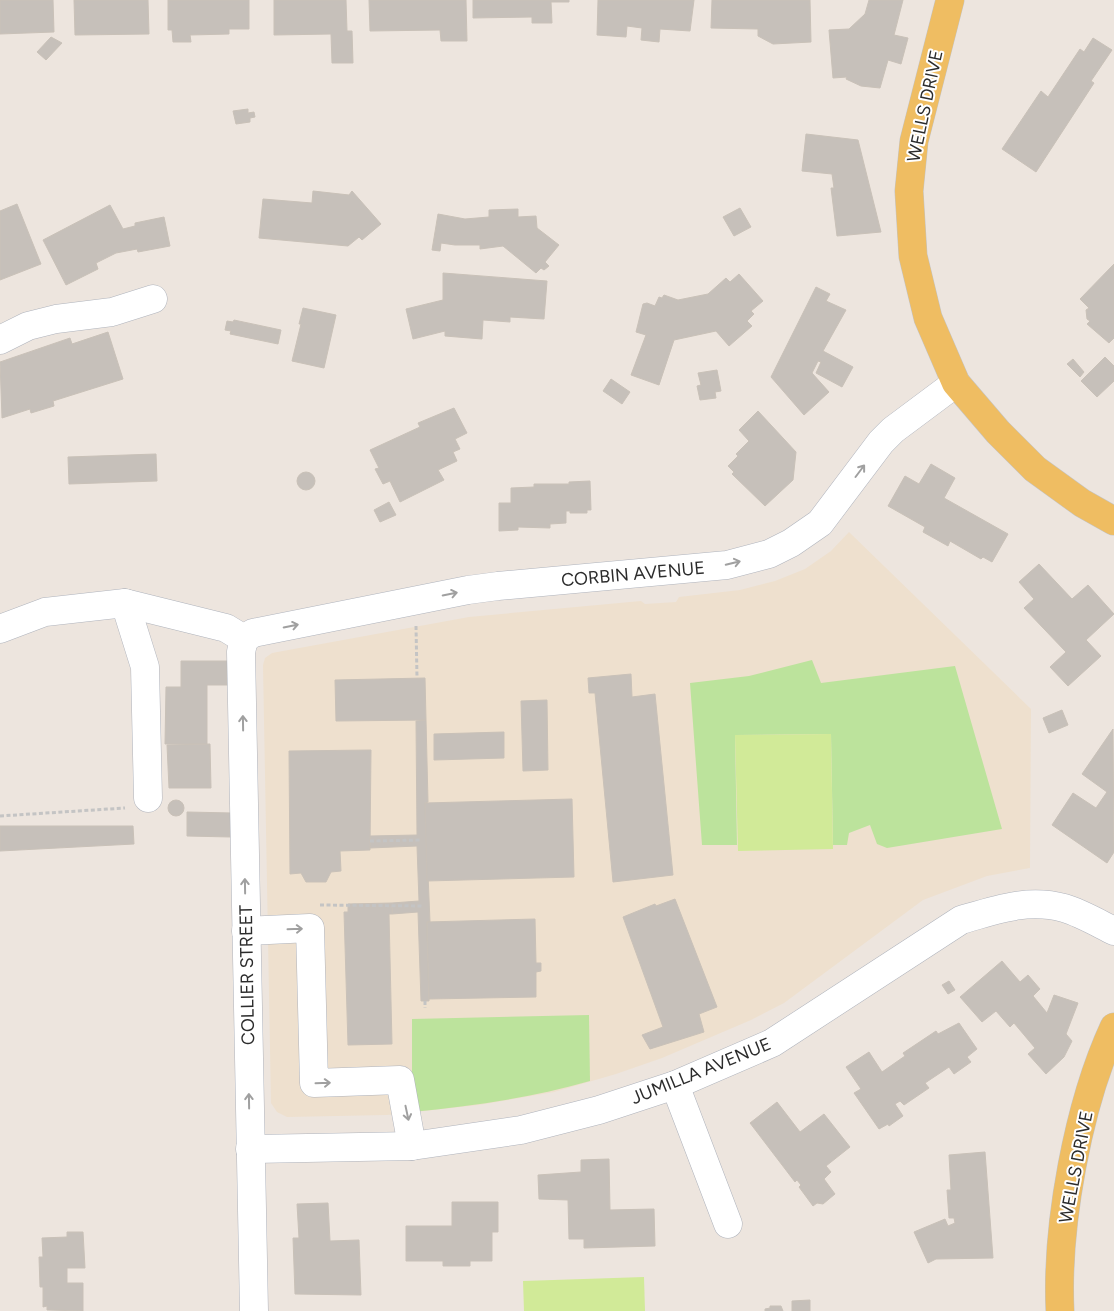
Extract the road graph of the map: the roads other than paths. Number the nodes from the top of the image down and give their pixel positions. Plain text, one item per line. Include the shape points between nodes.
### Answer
1 (950, 0) edge
2 (153, 299) dead end
3 (0, 340) edge
4 (956, 383) junction
5 (1114, 521) edge
6 (125, 603) junction
7 (0, 629) edge
8 (244, 639) junction
9 (148, 798) road end
10 (246, 931) junction
11 (1114, 931) edge
12 (1114, 1027) edge
13 (675, 1085) junction
14 (412, 1146) junction
15 (250, 1150) junction
16 (728, 1224) dead end
17 (254, 1311) edge
18 (1060, 1311) edge

1 - 4 main road, WELLS DRIVE via 914,141 909,191 913,256 928,318
2 - 3 street via 112,312 28,326
4 - 5 main road, WELLS DRIVE via 1035,469 1082,503
8 -> 4 street, CORBIN AVENUE via 254,633 475,589 727,565 769,554 820,523 881,442
6 - 7 street via 45,612
6 - 8 street via 226,628
6 - 9 street via 145,667
10 -> 8 street, COLLIER STREET via 241,652
10 -> 14 street via 310,928 314,1083 400,1080
15 -> 10 street, COLLIER STREET
11 - 13 street, JUMILLA AVENUE via 1066,908 1042,904 1017,905 961,920 772,1043
12 - 18 main road, WELLS DRIVE via 1100,1057 1076,1142 1064,1224
13 - 14 street, JUMILLA AVENUE via 599,1110 521,1130
13 - 16 street
14 - 15 street, JUMILLA AVENUE
15 - 17 street, COLLIER STREET

